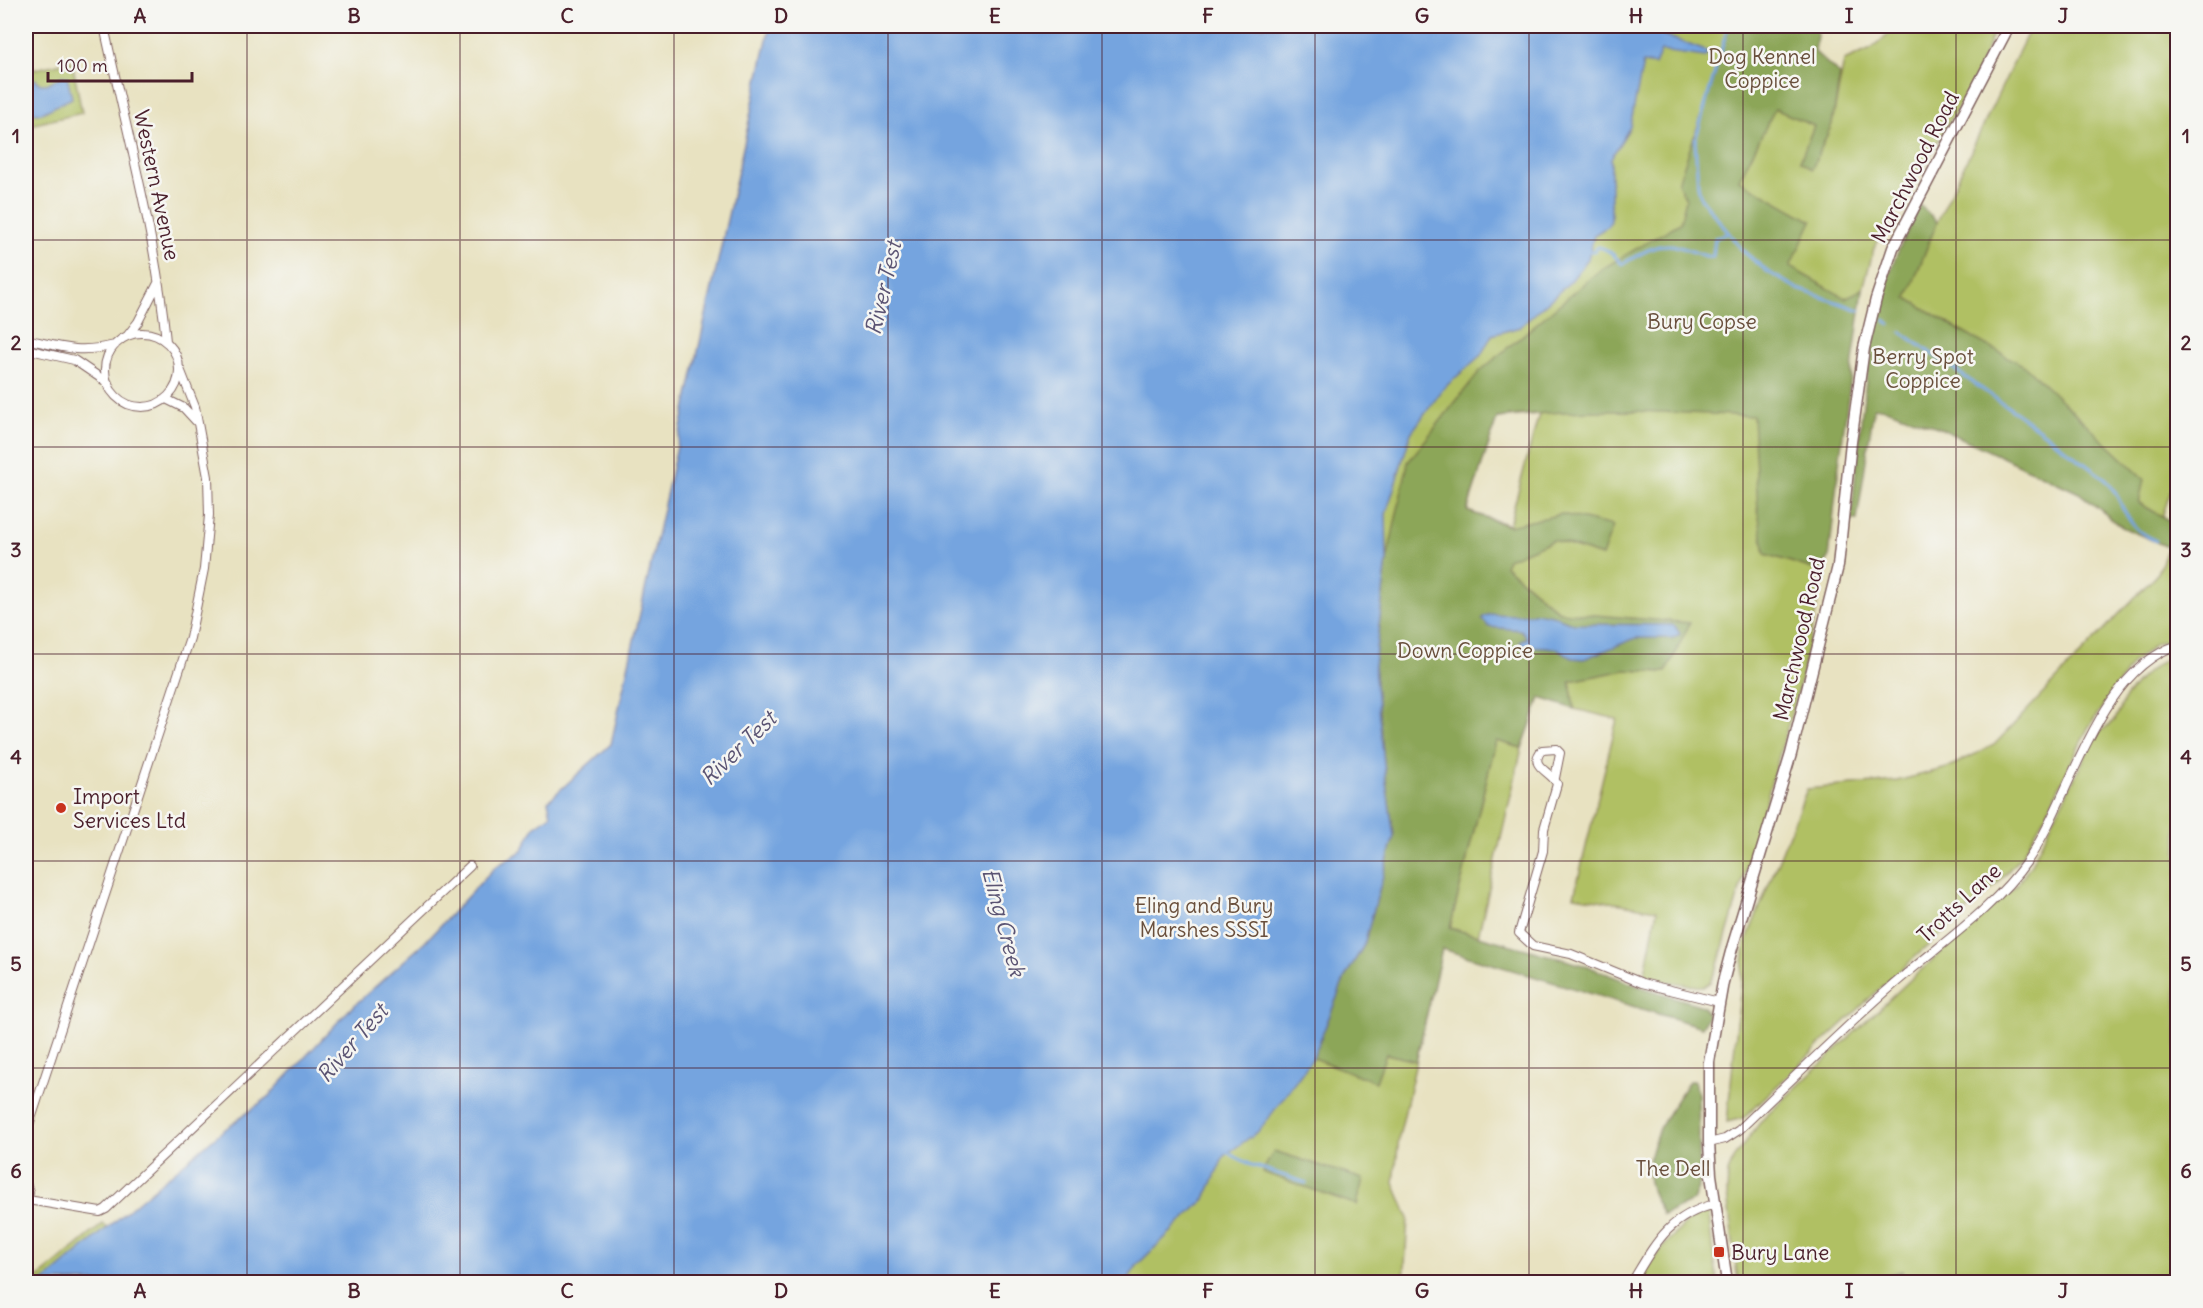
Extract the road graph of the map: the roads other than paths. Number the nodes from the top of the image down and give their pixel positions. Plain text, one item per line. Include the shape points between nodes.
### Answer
1 (104, 26) edge
2 (2009, 26) edge
3 (158, 282) junction
4 (128, 335) junction
5 (26, 339) edge
6 (166, 341) junction
7 (115, 345) junction
8 (26, 349) edge
9 (180, 369) junction
10 (108, 383) junction
11 (166, 399) junction
12 (196, 422) junction
13 (2178, 645) edge
14 (1555, 778) dead end
15 (470, 866) dead end
16 (1719, 1002) junction
17 (26, 1134) edge
18 (1709, 1143) junction
19 (26, 1183) edge
20 (27, 1204) edge
21 (1715, 1204) junction
22 (1632, 1282) edge
23 (1727, 1282) edge

1 - 3 street, Western Avenue
2 - 16 street, Marchwood Road via 1893,248 1876,299 1864,348 1838,566 1791,754
3 - 4 street, Western Avenue
3 - 6 street, Western Avenue
4 - 6 street via 148,333
4 - 7 street
5 - 7 street via 70,350
6 - 9 street
7 - 10 street via 106,363
8 - 10 street via 74,360
9 - 11 street via 178,381
9 - 12 street via 195,407
10 - 11 street via 128,404 148,407
11 - 12 street via 184,408
12 - 17 street via 208,477 209,515 204,569 190,638
13 - 18 street, Trotts Lane via 2145,662 2120,690 2074,767 2038,843 1996,897 1885,992 1739,1130
14 - 16 street via 1543,851 1519,933 1533,946 1571,954 1642,983
15 - 20 street via 106,1209 100,1212
16 - 18 street, Marchwood Road via 1709,1062
18 - 21 street, Marchwood Road
19 - 20 street
21 - 22 street via 1694,1210 1673,1223
21 - 23 street, Marchwood Road

